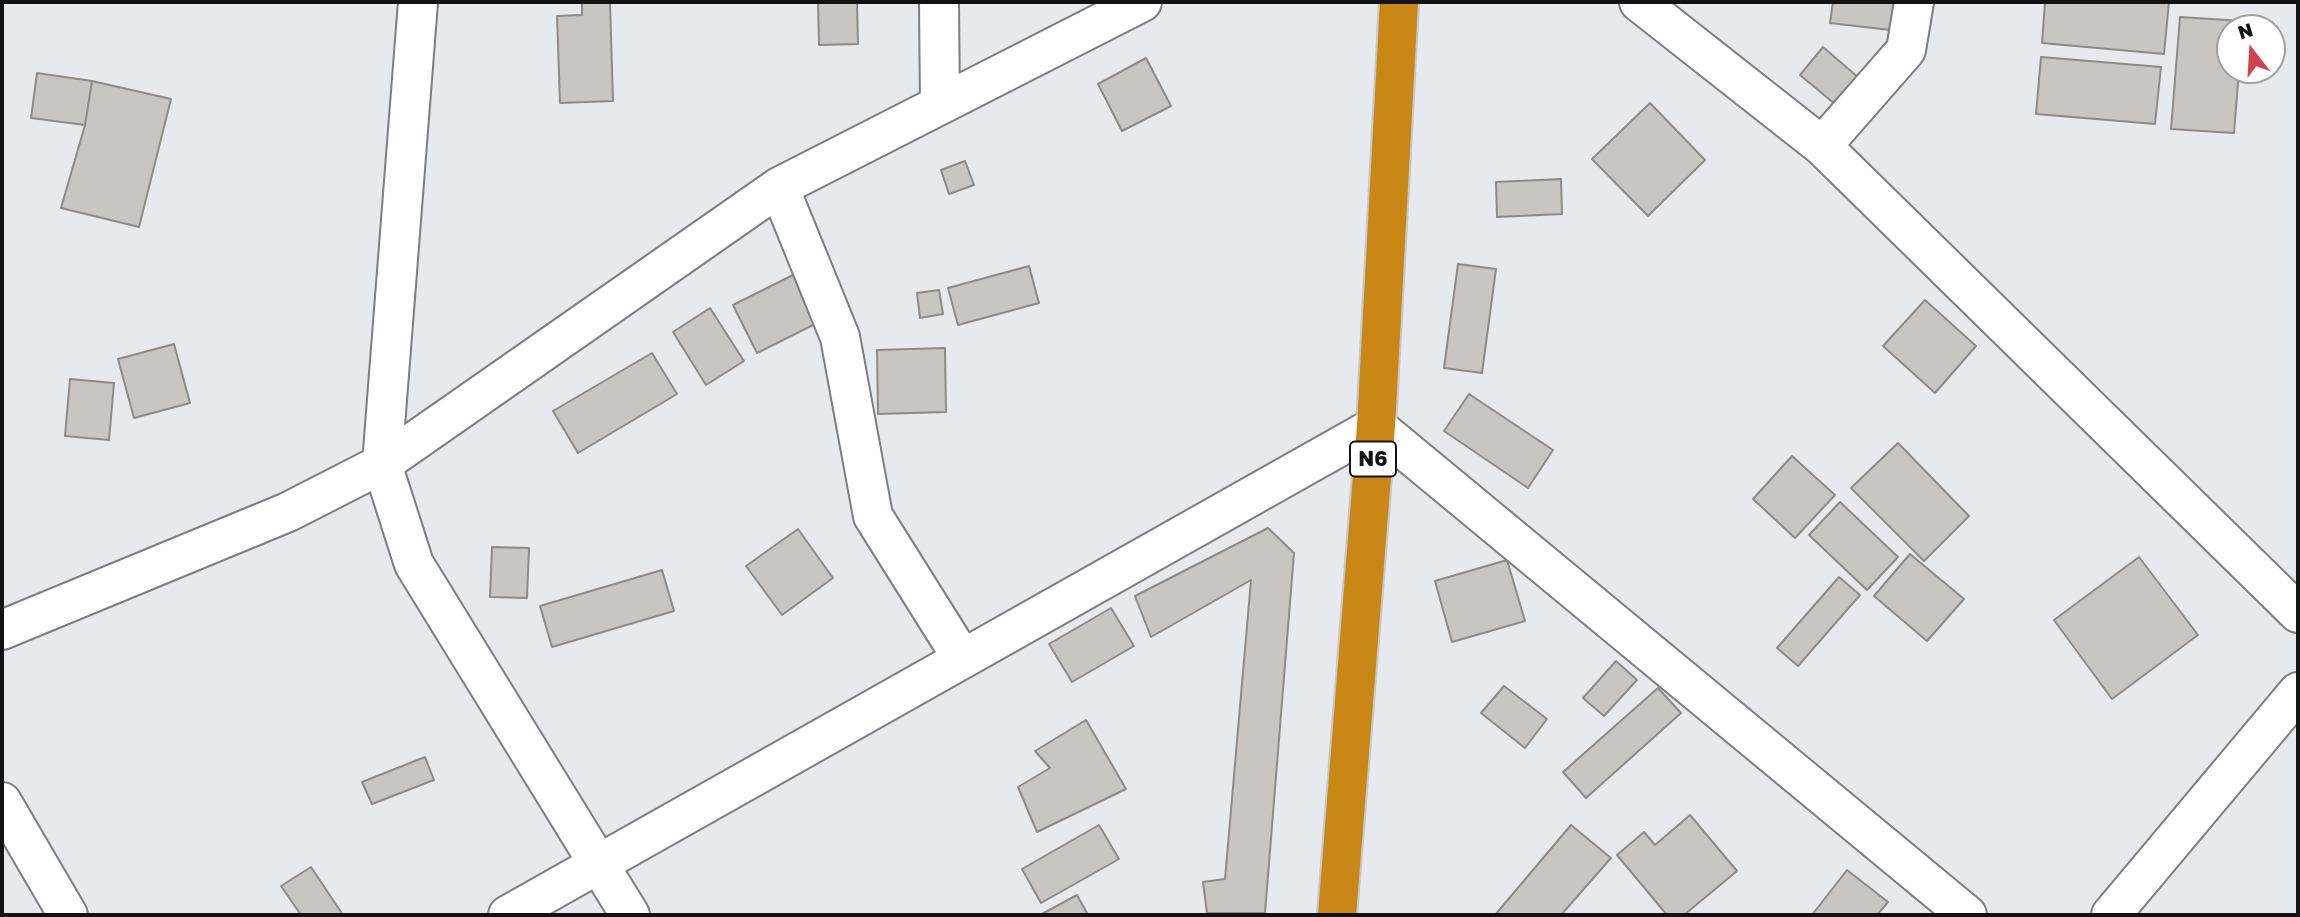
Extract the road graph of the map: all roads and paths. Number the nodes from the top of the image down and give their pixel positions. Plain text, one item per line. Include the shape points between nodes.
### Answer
1 (418, 2) edge
2 (939, 2) edge
3 (1142, 2) edge
4 (1399, 2) edge
5 (1639, 2) edge
6 (1914, 2) edge
7 (940, 105) junction
8 (1822, 146) junction
9 (779, 187) junction
10 (1376, 426) junction
11 (382, 464) junction
12 (2298, 613) edge
13 (2, 631) edge
14 (962, 658) junction
15 (2298, 692) edge
16 (2, 804) edge
17 (597, 863) junction
18 (68, 915) edge
19 (508, 915) edge
20 (630, 915) edge
21 (1337, 915) edge
22 (1967, 915) edge
23 (2110, 915) edge

1 - 11 street
2 - 7 street
3 - 7 street
4 - 10 highway, N6
5 - 8 street
6 - 8 street via 1906,50
7 - 9 street
8 - 12 street
9 - 11 street
9 - 14 street via 840,337 873,516
10 - 14 street
10 - 21 highway, N6
10 - 22 street
11 - 13 street via 288,512
11 - 17 street via 414,564
14 - 17 street
15 - 23 street
16 - 18 street
17 - 19 street
17 - 20 street

